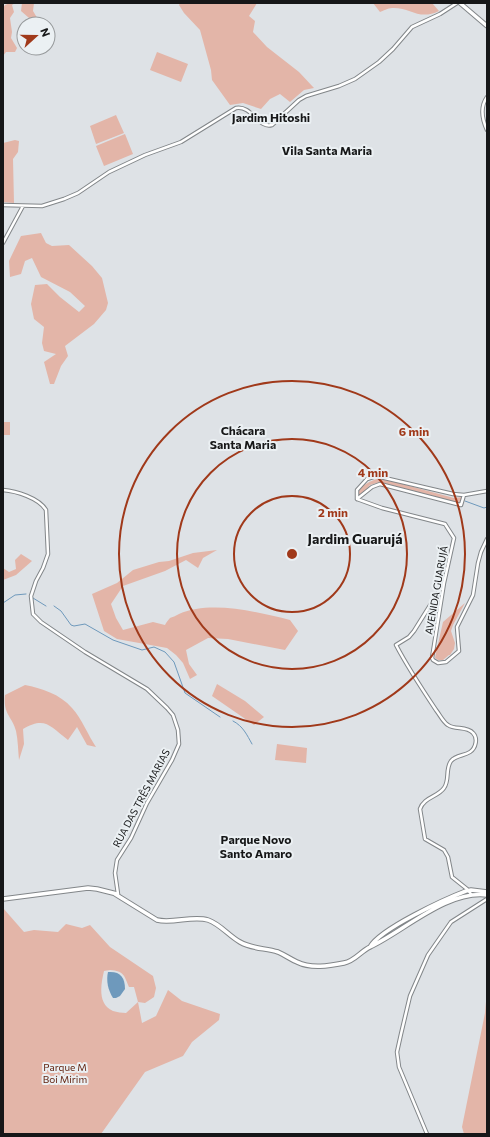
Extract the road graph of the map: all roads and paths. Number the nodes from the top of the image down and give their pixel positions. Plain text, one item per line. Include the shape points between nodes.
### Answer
1 (457, 3) edge
2 (460, 3) edge
3 (487, 26) edge
4 (487, 97) edge
5 (487, 130) edge
6 (3, 205) edge
7 (23, 206) junction
8 (3, 243) edge
9 (3, 490) edge
10 (353, 490) dead end
11 (357, 490) junction
12 (487, 491) edge
13 (464, 494) junction
14 (357, 499) junction
15 (487, 539) edge
16 (444, 583) junction
17 (438, 592) junction
18 (442, 594) junction
19 (487, 892) edge
20 (470, 893) junction
21 (117, 894) junction
22 (487, 895) edge
23 (3, 899) edge
24 (487, 900) edge
25 (427, 1134) edge

1 - 7 street via 412,27 379,62 355,79 306,96 272,125 265,125 245,108 236,108 181,142 145,155 108,173 78,193 45,205
2 - 3 main road
4 - 5 street via 482,115
6 - 7 street
7 - 8 street
9 - 21 street, RUA DAS TRÊS MARIAS via 16,491 37,501 44,506 46,513 48,554 31,596 34,614 41,622 85,652 147,689 173,715 178,730 179,744 172,760 117,860
10 - 11 street
11 - 13 street via 372,477 382,476 453,494
11 - 14 street
12 - 13 street
13 - 14 street via 461,505 380,484
14 - 16 street, AVENIDA GUARUJÁ via 445,524 454,538
15 - 18 street, AVENIDA GUARUJÁ via 478,563 473,595 457,627 459,651 443,664 435,662 432,658
16 - 17 street
16 - 18 street, AVENIDA GUARUJÁ
17 - 18 street
17 - 20 street via 414,632 396,645 446,724 469,730 476,738 472,751 450,763 445,787 425,801 420,809 425,838 444,850 451,874
19 - 20 main road
20 - 21 main road via 420,916 349,962 324,966 309,966 277,952 247,946 207,919 163,921 147,914
20 - 22 main road
21 - 23 main road via 88,888
24 - 25 street via 455,918 447,926 422,968 410,996 402,1027 397,1049 398,1064

